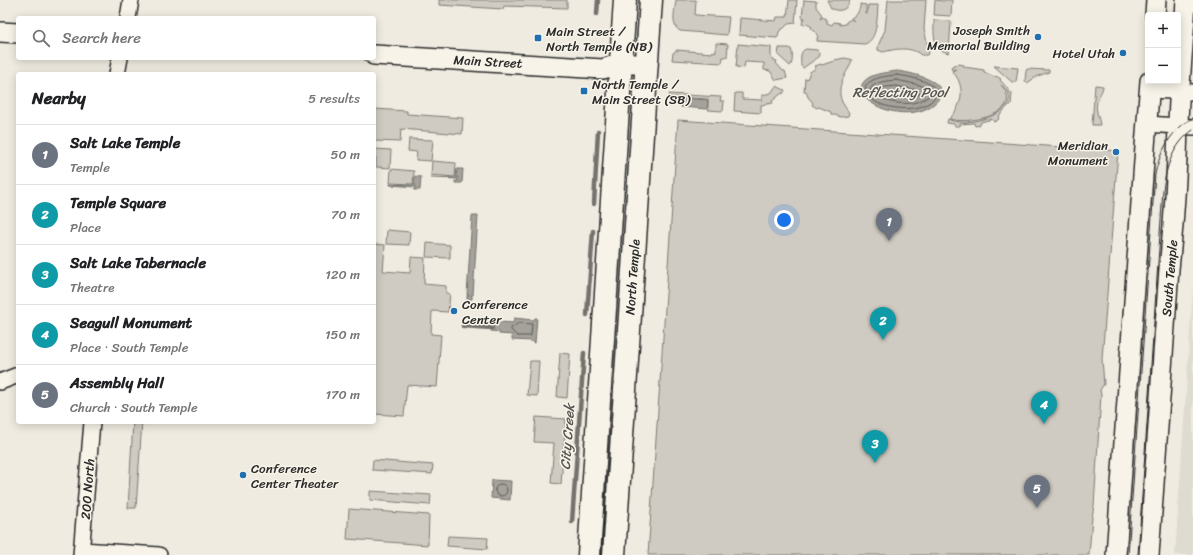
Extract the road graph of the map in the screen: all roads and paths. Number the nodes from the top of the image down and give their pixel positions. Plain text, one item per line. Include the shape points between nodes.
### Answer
1 (131, 0) edge
2 (626, 0) edge
3 (651, 0) edge
4 (1156, 0) edge
5 (1186, 0) edge
6 (1155, 12) edge
7 (128, 16) edge
8 (0, 32) edge
9 (16, 33) edge
10 (376, 55) edge
11 (120, 60) edge
12 (615, 71) junction
13 (117, 72) edge
14 (646, 75) junction
15 (1150, 85) edge
16 (1187, 92) edge
17 (1147, 124) junction
18 (1186, 126) edge
19 (16, 376) edge
20 (0, 382) edge
21 (92, 424) edge
22 (82, 552) edge
23 (159, 555) edge
24 (589, 555) edge
25 (614, 555) edge
26 (1116, 555) edge
27 (1149, 555) edge

1 - 7 street
2 - 12 main road, North Temple
3 - 14 main road, North Temple
4 - 6 street
5 - 16 street, South Temple
8 - 9 street
10 - 12 street, Main Street
11 - 13 street
12 - 14 street, Main Street
12 - 24 main road, North Temple
14 - 25 main road, North Temple
15 - 16 street
15 - 17 street
16 - 18 street, South Temple
17 - 18 street
17 - 26 street
18 - 27 street, South Temple via 1178,171 1169,269
19 - 20 street
21 - 22 street, 200 North
22 - 23 street

